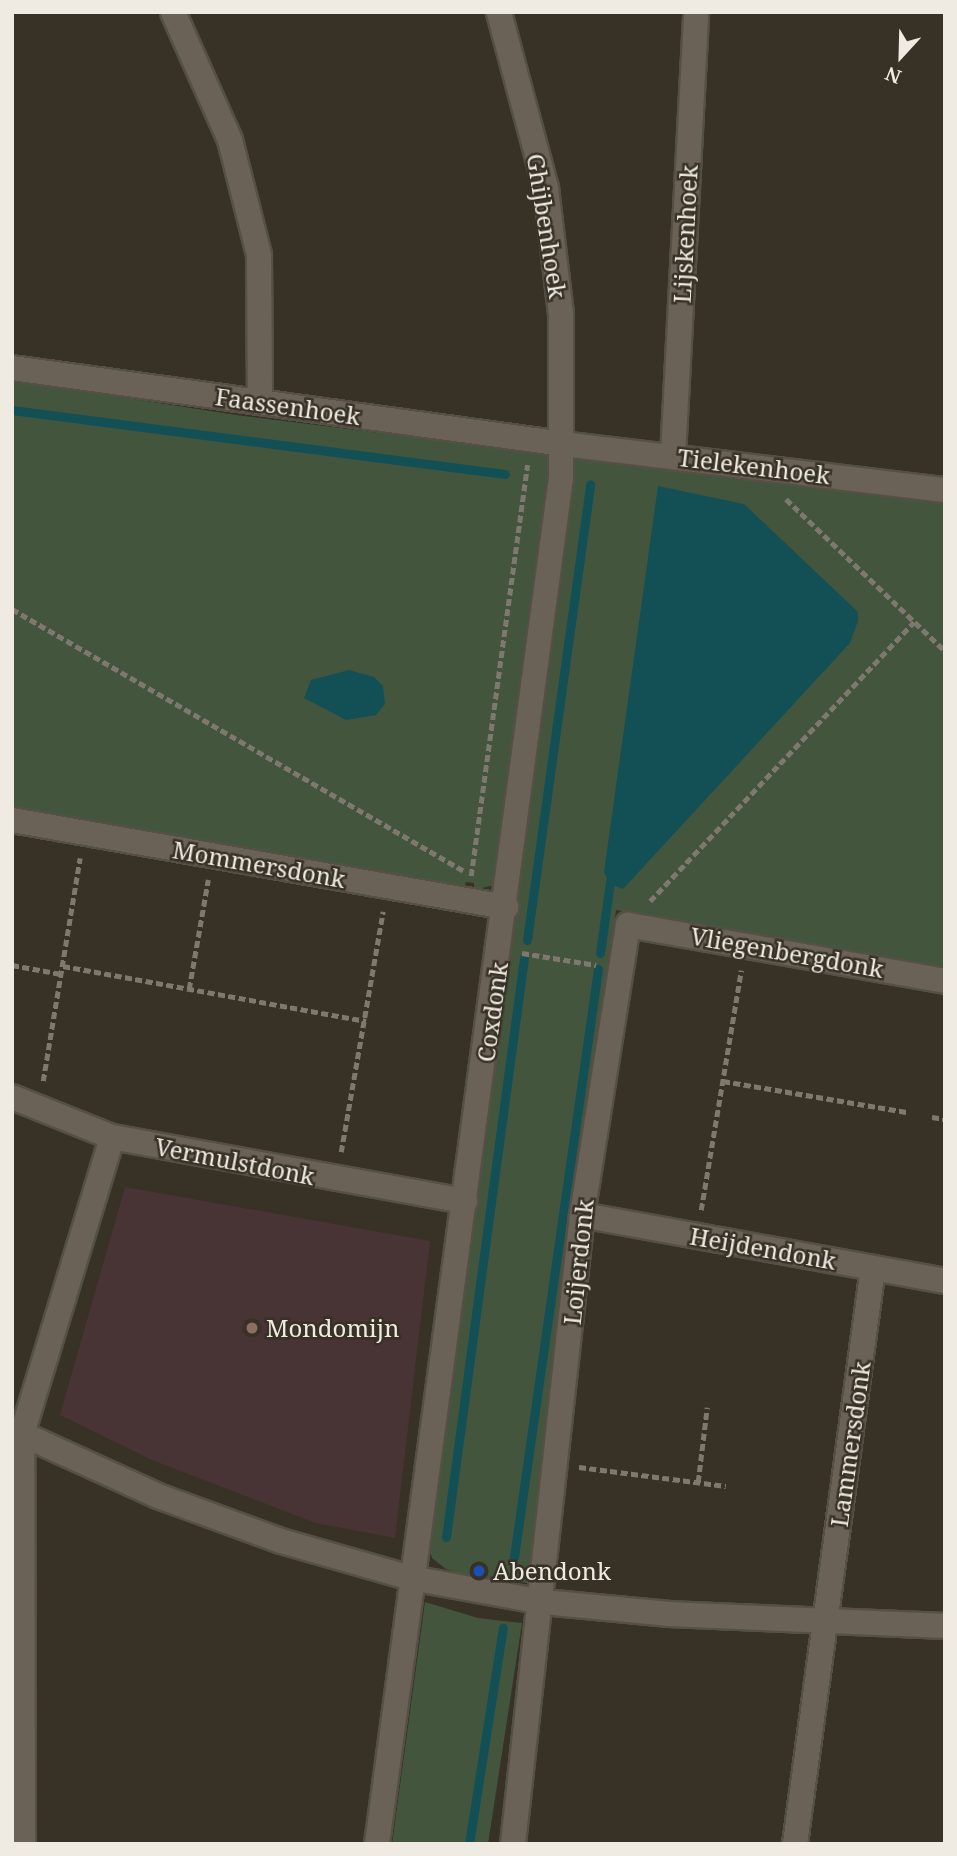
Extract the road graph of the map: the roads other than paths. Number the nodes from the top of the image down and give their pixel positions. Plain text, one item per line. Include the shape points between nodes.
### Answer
1 (173, 12) edge
2 (499, 12) edge
3 (696, 12) edge
4 (12, 368) edge
5 (260, 402) junction
6 (563, 444) junction
7 (673, 456) junction
8 (945, 490) edge
9 (12, 820) edge
10 (506, 906) junction
11 (628, 925) joint
12 (945, 981) edge
13 (12, 1097) edge
14 (112, 1137) junction
15 (465, 1200) junction
16 (582, 1215) junction
17 (873, 1268) junction
18 (945, 1281) edge
19 (17, 1434) edge
20 (411, 1578) junction
21 (543, 1602) junction
22 (827, 1620) junction
23 (945, 1626) edge
24 (23, 1844) edge
25 (377, 1844) edge
26 (513, 1844) edge
27 (794, 1844) edge

1 - 5 street via 230,140 259,255
2 - 6 street, Ghijbenhoek via 546,188 561,314
3 - 7 street, Lijskenhoek
4 - 5 street, Faassenhoek
5 - 6 street, Faassenhoek
6 - 7 street, Tielekenhoek
6 - 10 street, Coxdonk
7 - 8 street, Tielekenhoek
9 - 10 street, Mommersdonk
10 - 15 street, Coxdonk
11 - 12 street, Vliegenbergdonk
11 - 16 street, Loijerdonk
13 - 14 street, Vermulstdonk
14 - 15 street, Vermulstdonk
14 - 19 street
15 - 20 street, Coxdonk
16 - 17 street, Heijdendonk
16 - 21 street, Loijerdonk
17 - 18 street, Heijdendonk
17 - 22 street, Lammersdonk
19 - 20 street via 158,1496 281,1541
19 - 24 street
20 - 21 street
20 - 25 street, Coxdonk
21 - 22 street via 669,1614
21 - 26 street, Loijerdonk
22 - 23 street
22 - 27 street, Lammersdonk

